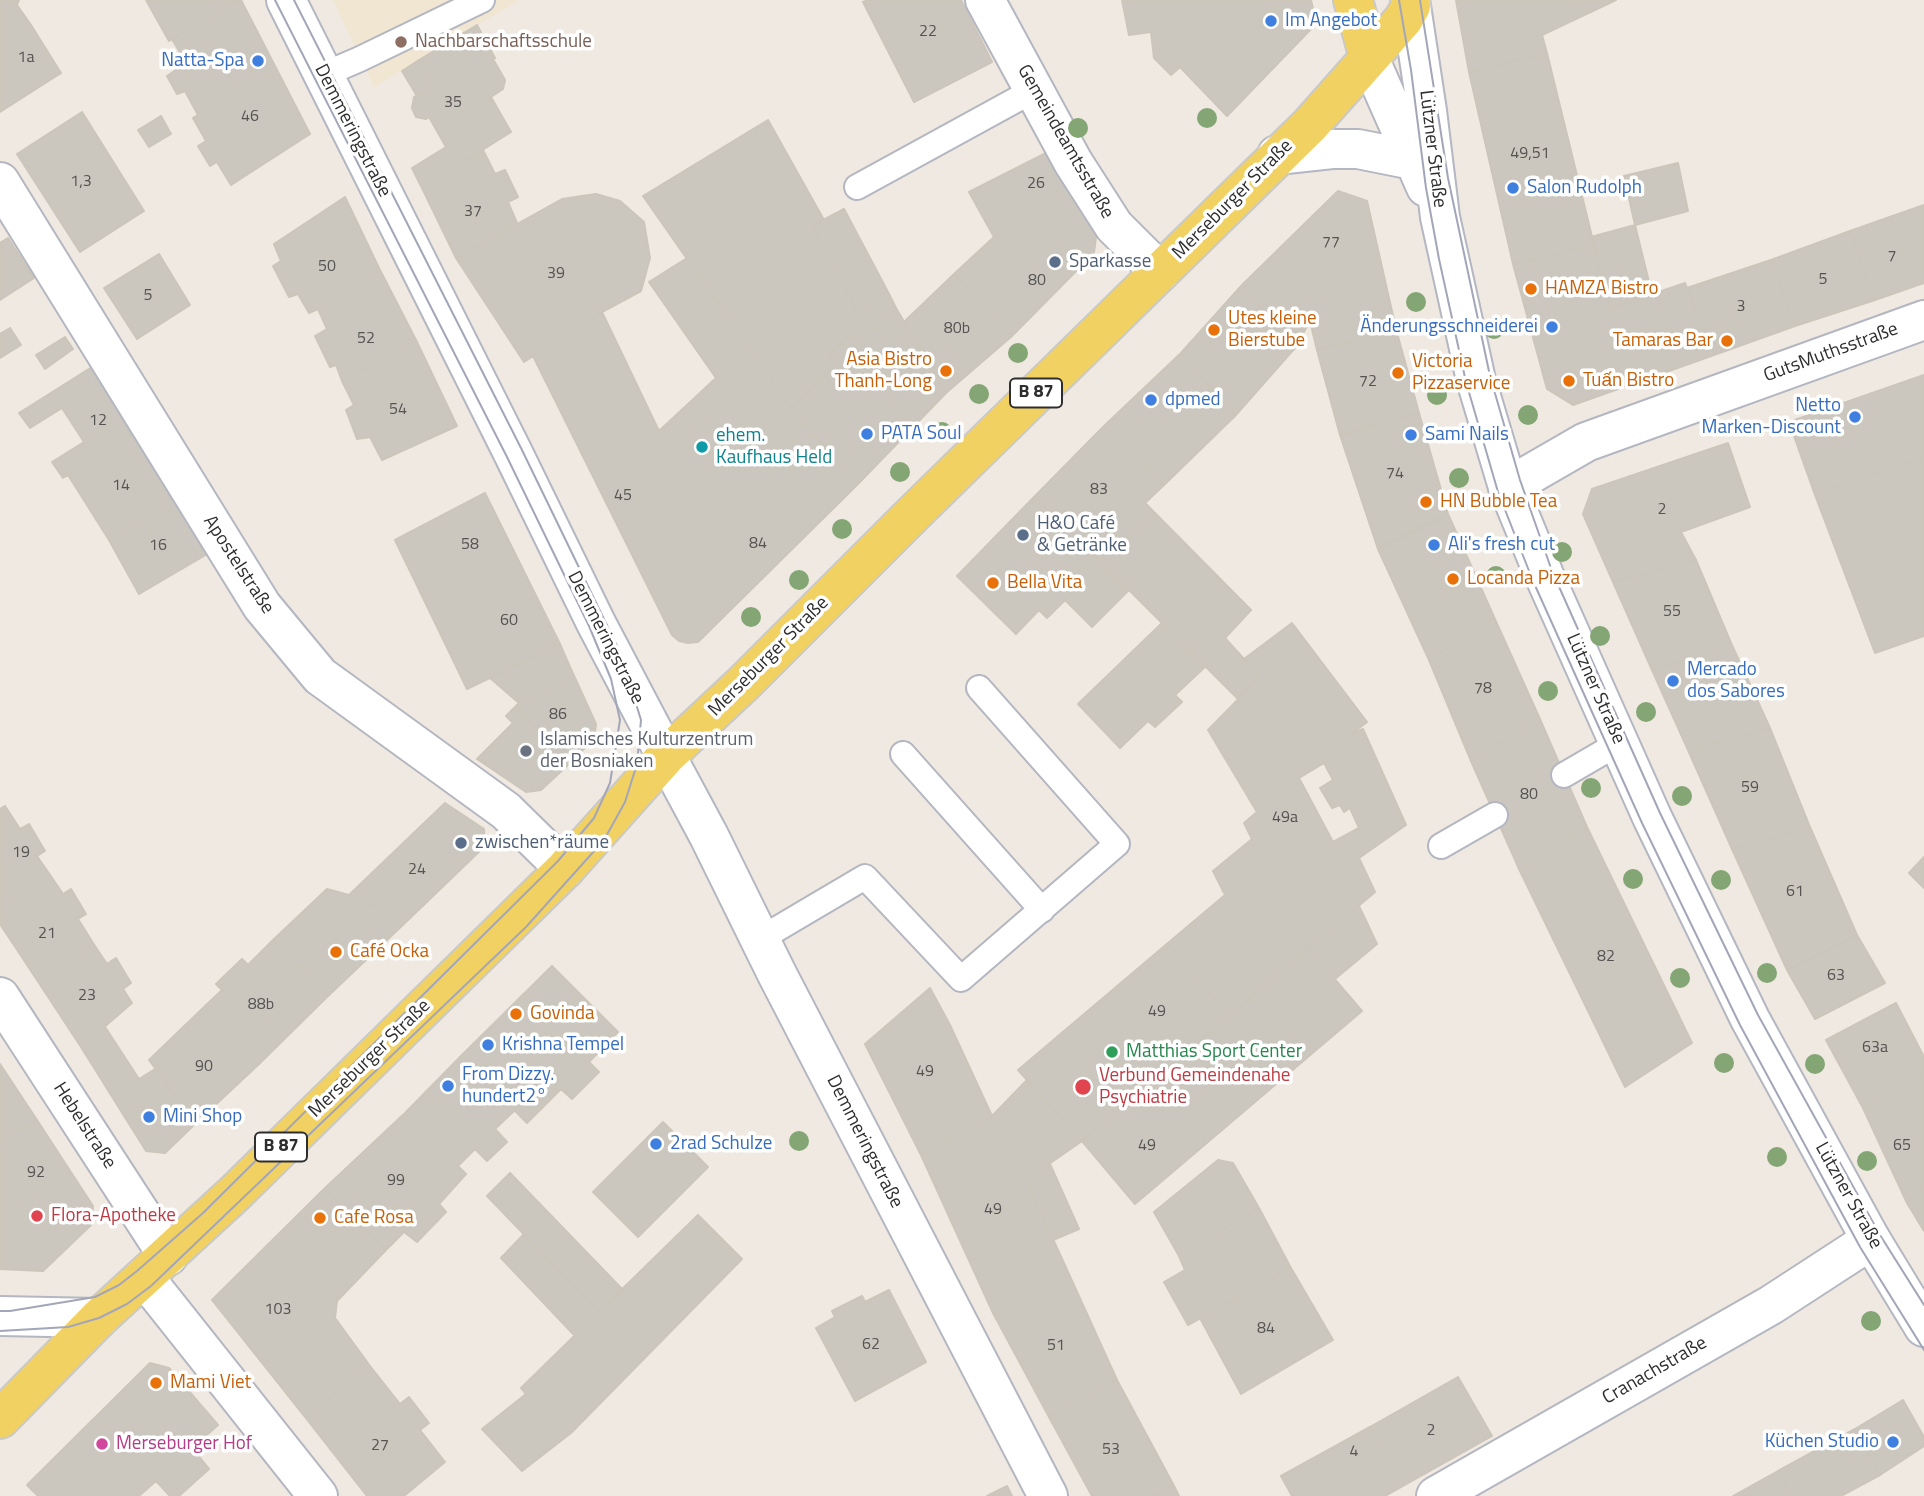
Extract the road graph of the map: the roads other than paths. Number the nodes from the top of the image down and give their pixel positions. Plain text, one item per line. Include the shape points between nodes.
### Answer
1 (286, 0) edge
2 (482, 0) edge
3 (985, 0) edge
4 (1353, 0) edge
5 (1411, 3) edge
6 (1369, 58) junction
7 (323, 75) junction
8 (1034, 90) junction
9 (1277, 155) junction
10 (1413, 160) junction
11 (0, 181) edge
12 (857, 187) dead end
13 (1440, 217) junction
14 (1160, 272) junction
15 (1924, 320) edge
16 (1508, 487) junction
17 (979, 688) dead end
18 (1619, 743) junction
19 (903, 754) dead end
20 (666, 756) junction
21 (1564, 775) dead end
22 (1494, 815) dead end
23 (1441, 846) dead end
24 (565, 869) junction
25 (1042, 910) junction
26 (760, 939) junction
27 (0, 997) edge
28 (1871, 1240) junction
29 (156, 1267) junction
30 (0, 1316) edge
31 (99, 1318) junction
32 (1924, 1327) edge
33 (0, 1419) edge
34 (318, 1496) edge
35 (1048, 1496) edge
36 (1436, 1496) edge

1 - 7 street, Demmeringstraße
2 - 7 lane
3 - 8 street, Gemeindeamtsstraße
4 - 6 main road, Lützner Straße
5 - 6 main road, Merseburger Straße / B 87 via 1403,20
5 - 13 street, Lützner Straße
6 - 9 main road, Merseburger Straße / B 87
6 - 10 street, Lützner Straße
7 - 20 street, Demmeringstraße
8 - 12 lane
8 - 14 street, Gemeindeamtsstraße via 1114,226
9 - 10 street via 1358,149
9 - 14 main road, Merseburger Straße / B 87
10 - 13 street
11 - 24 street, Apostelstraße via 262,606 320,676 506,811
13 - 16 street, Lützner Straße via 1476,380
14 - 20 main road, Merseburger Straße / B 87
15 - 16 street, GutsMuthsstraße via 1586,442
16 - 18 street, Lützner Straße
17 - 25 lane via 1117,844
18 - 21 lane
18 - 28 street, Lützner Straße via 1750,1019
19 - 25 lane
20 - 24 main road, Merseburger Straße / B 87
20 - 26 street, Demmeringstraße
22 - 23 lane
24 - 29 main road, Merseburger Straße / B 87
25 - 26 lane via 961,979 865,877
26 - 35 street, Demmeringstraße
27 - 29 street, Hebelstraße
28 - 32 street, Lützner Straße
28 - 36 street, Cranachstraße via 1771,1305
29 - 31 main road, Merseburger Straße / B 87
29 - 34 street, Hebelstraße
30 - 31 street
31 - 33 main road, Merseburger Straße / B 87

